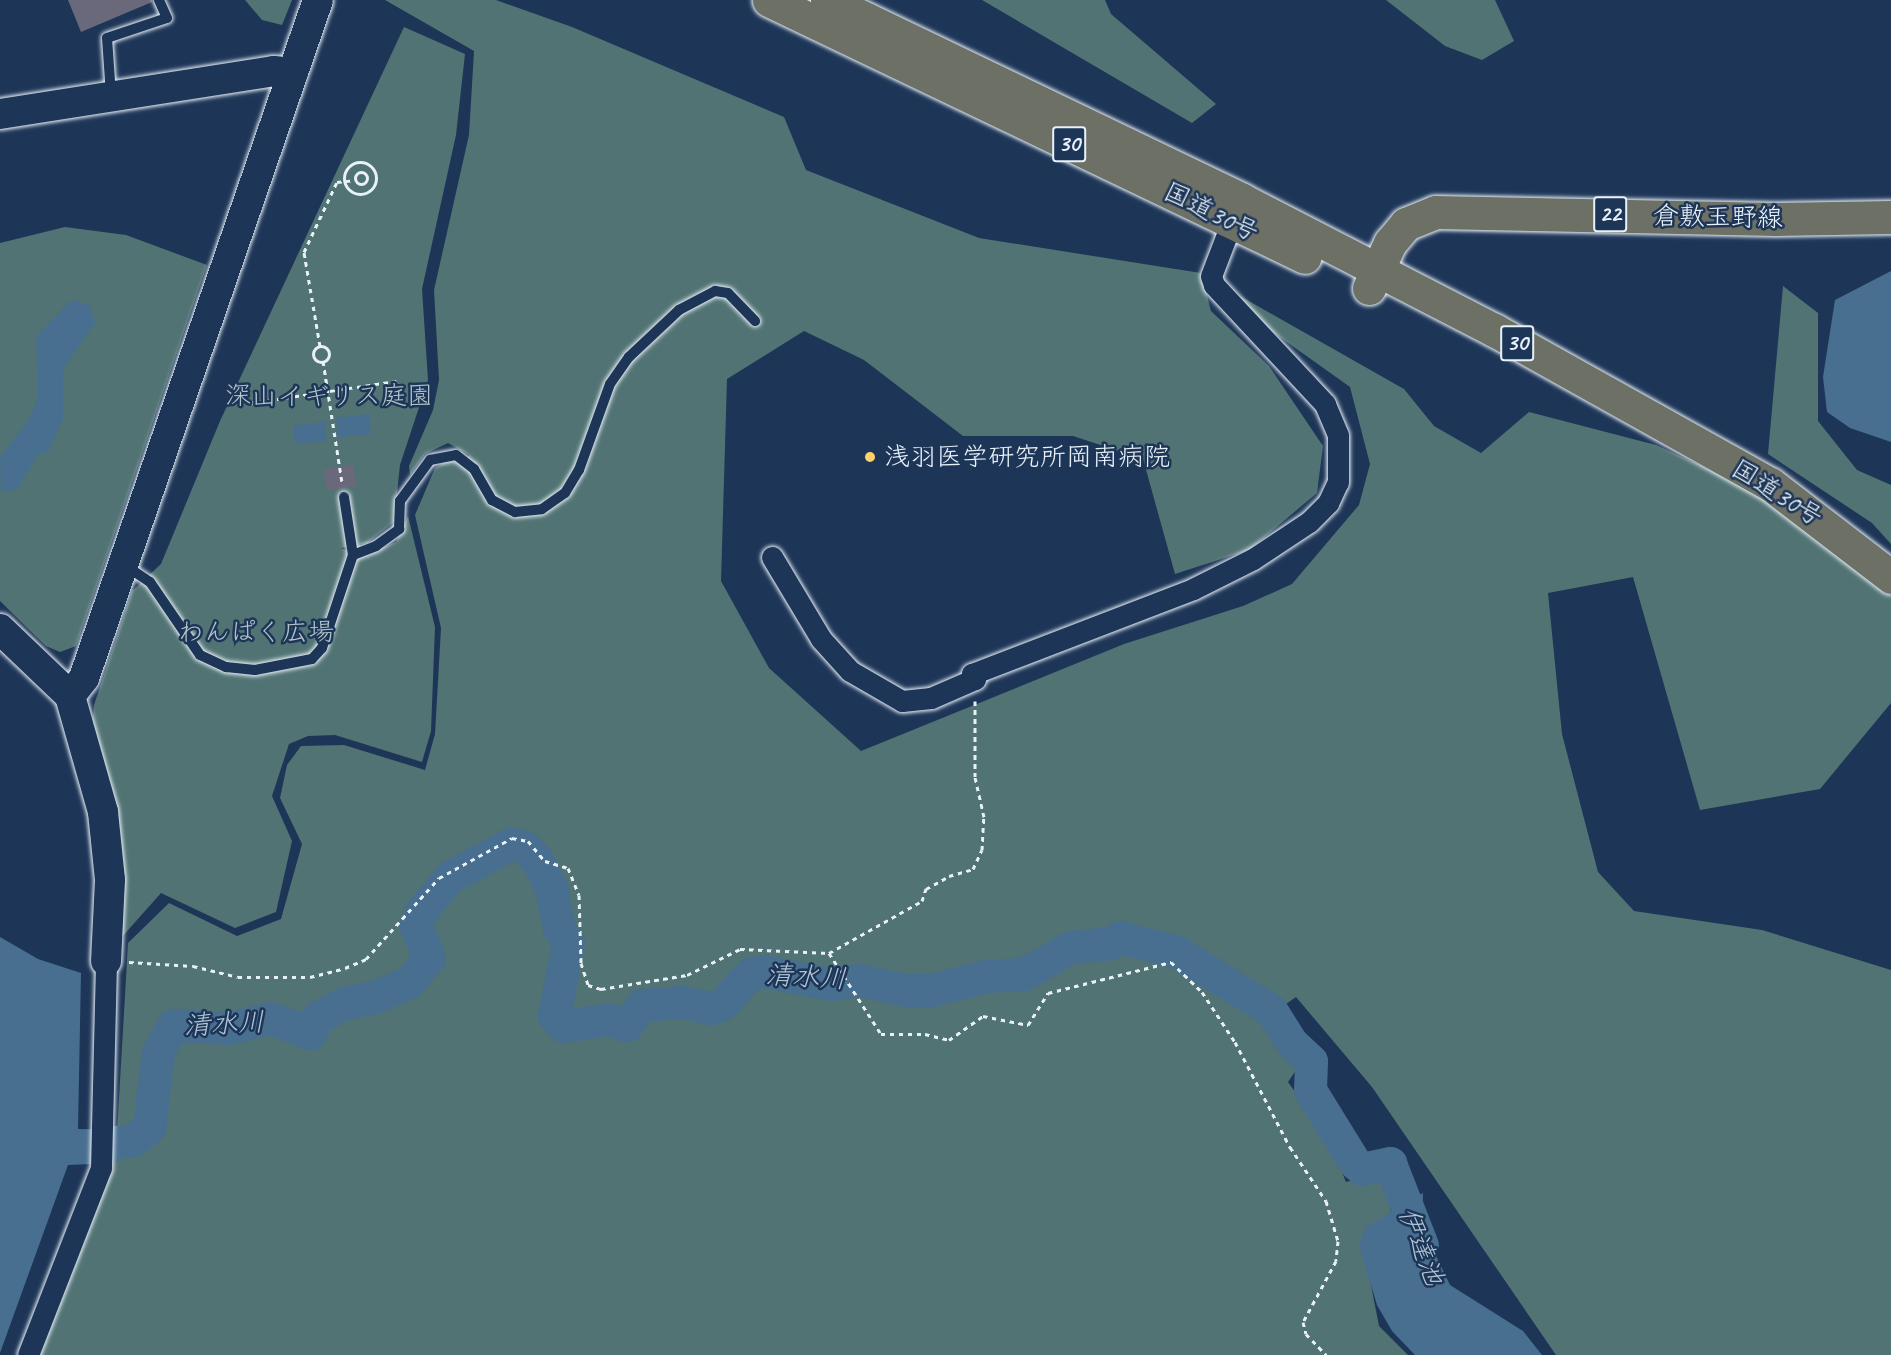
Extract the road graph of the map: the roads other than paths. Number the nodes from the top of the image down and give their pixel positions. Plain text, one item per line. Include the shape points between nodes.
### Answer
1 (159, 0) edge
2 (318, 0) edge
3 (769, 0) edge
4 (826, 0) edge
5 (293, 73) junction
6 (111, 95) junction
7 (0, 114) edge
8 (1236, 211) junction
9 (1891, 217) edge
10 (1373, 279) junction
11 (755, 321) dead end
12 (344, 496) road end
13 (353, 555) junction
14 (772, 557) dead end
15 (123, 564) junction
16 (1891, 577) edge
17 (0, 629) edge
18 (70, 696) junction
19 (106, 961) joint
20 (28, 1355) edge

1 - 6 lane via 167,18 107,38
2 - 5 street
3 - 8 main road, 国道30号 / 30
4 - 8 main road, 国道30号 / 30
5 - 6 street via 274,71
5 - 15 street
6 - 7 street
8 - 10 main road, 国道30号 / 30
8 - 14 street via 1211,276 1214,285 1325,404 1342,457 1338,482 1328,503 1309,522 1253,560 1203,584 972,674 975,679 931,698 902,701 880,692 850,671 821,639
9 - 10 main road, 倉敷玉野線 / 22 via 1775,219 1445,211 1420,215 1406,224
10 - 16 main road, 国道30号 / 30 via 1655,420 1770,484
11 - 13 lane via 728,293 715,291 679,310 616,375 579,470 565,493 542,509 515,512 492,500 474,469 456,455 444,456 430,460 400,501 399,529 376,546
12 - 13 lane
13 - 15 lane via 322,648 312,659 255,670 226,667 200,655 150,582
15 - 18 street via 84,678
17 - 18 street
18 - 19 street via 104,821 110,880
19 - 20 street via 101,1168

